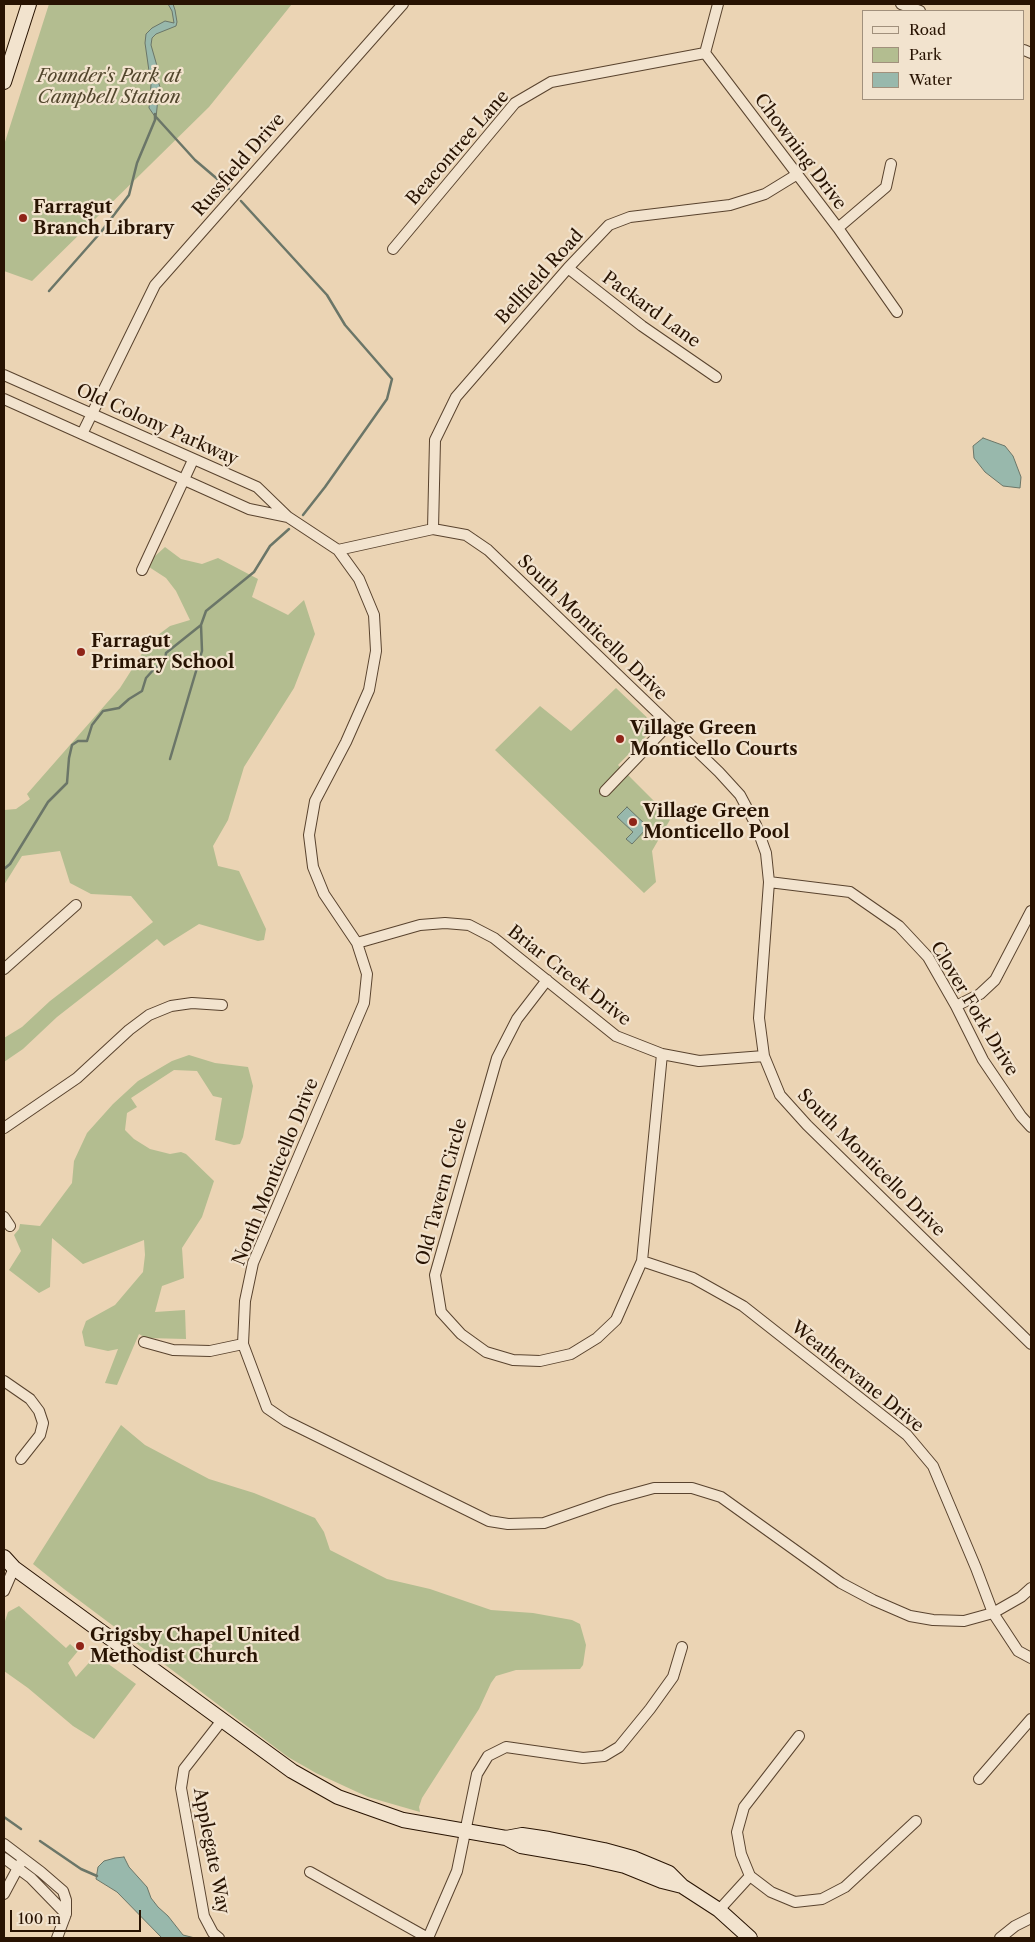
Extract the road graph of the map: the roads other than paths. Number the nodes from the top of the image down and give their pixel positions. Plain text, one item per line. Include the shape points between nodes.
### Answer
1 (29, 4) edge
2 (403, 4) edge
3 (718, 4) edge
4 (900, 4) edge
5 (917, 10) edge
6 (705, 53) junction
7 (4, 82) edge
8 (891, 164) dead end
9 (796, 175) junction
10 (838, 228) junction
11 (393, 249) dead end
12 (568, 268) junction
13 (897, 312) dead end
14 (4, 375) edge
15 (716, 377) dead end
16 (4, 399) edge
17 (92, 414) junction
18 (82, 434) junction
19 (193, 460) junction
20 (184, 479) junction
21 (288, 517) junction
22 (433, 529) junction
23 (338, 550) junction
24 (142, 570) dead end
25 (669, 724) junction
26 (605, 791) dead end
27 (769, 882) junction
28 (76, 905) dead end
29 (1031, 911) edge
30 (357, 943) junction
31 (4, 969) edge
32 (547, 980) junction
33 (222, 1005) dead end
34 (956, 1006) junction
35 (662, 1054) junction
36 (764, 1056) junction
37 (1031, 1127) edge
38 (4, 1128) edge
39 (642, 1261) junction
40 (144, 1342) dead end
41 (243, 1344) junction
42 (1031, 1344) edge
43 (4, 1381) edge
44 (21, 1459) dead end
45 (4, 1557) edge
46 (14, 1568) junction
47 (1031, 1588) edge
48 (4, 1591) edge
49 (993, 1613) junction
50 (682, 1647) dead end
51 (1031, 1658) edge
52 (223, 1719) junction
53 (1031, 1719) edge
54 (799, 1736) dead end
55 (979, 1778) dead end
56 (916, 1821) dead end
57 (464, 1831) junction
58 (4, 1844) edge
59 (4, 1858) edge
60 (20, 1863) junction
61 (310, 1872) dead end
62 (750, 1876) junction
63 (5, 1888) edge
64 (719, 1910) junction
65 (1031, 1918) edge
66 (57, 1938) edge
67 (219, 1938) edge
68 (428, 1938) edge
69 (750, 1938) edge
70 (1000, 1938) edge

1 - 7 street
2 - 17 street, Russfield Drive via 154,285
3 - 6 street
4 - 5 street
6 - 9 street, Chowning Drive
6 - 11 street, Beacontree Lane via 551,82 515,103
8 - 10 street via 886,187
9 - 10 street, Chowning Drive
9 - 12 street, Bellfield Road via 765,194 730,205 630,216 609,225
10 - 13 street, Chowning Drive
12 - 15 street, Packard Lane via 642,326
12 - 22 street, Bellfield Road via 456,397 435,440
14 - 17 street, Old Colony Parkway
16 - 18 street, Old Colony Parkway
17 - 18 street, Russfield Drive
17 - 19 street, Old Colony Parkway
18 - 20 street, Old Colony Parkway
19 - 20 street
19 - 21 street, Old Colony Parkway via 257,487
20 - 21 street, Old Colony Parkway via 249,509
20 - 24 street
21 - 23 street, Old Colony Parkway
22 - 23 street, South Monticello Drive
22 - 25 street, South Monticello Drive via 466,535 488,550
23 - 30 street, North Monticello Drive via 359,578 374,616 376,651 369,690 315,801 309,834 313,867 324,894
25 - 26 street
25 - 27 street, South Monticello Drive via 740,795 766,853
27 - 34 street, Clover Fork Drive via 850,892 899,926 928,957
27 - 36 street, South Monticello Drive via 759,1018
28 - 31 street
29 - 34 street via 996,980 980,994
30 - 32 street, Briar Creek Drive via 420,925 469,925 494,938
30 - 41 street, North Monticello Drive via 367,974 364,1003 253,1263 245,1301
32 - 35 street, Briar Creek Drive via 616,1036
32 - 39 street, Old Tavern Circle via 517,1019 497,1058 435,1275 441,1312 461,1334 486,1352 513,1360 540,1361 571,1354 597,1338 616,1320
33 - 38 street via 192,1003 171,1006 149,1015 76,1078
34 - 37 street, Clover Fork Drive via 983,1060
35 - 36 street, Briar Creek Drive via 698,1061
35 - 39 street, Old Tavern Circle
36 - 42 street, South Monticello Drive via 780,1095 807,1125
39 - 49 street, Weathervane Drive via 693,1278 743,1306 907,1435 933,1466
40 - 41 street via 173,1350 200,1351
41 - 49 street, North Monticello Drive via 267,1408 286,1421 489,1521 544,1523 654,1488 692,1488 721,1497 841,1583 910,1616 964,1620
43 - 44 street via 30,1399 43,1424 40,1435
45 - 46 street
46 - 48 street
46 - 52 street
47 - 49 street
49 - 51 street, Weathervane Drive via 1018,1651
50 - 57 street via 673,1677 619,1747 604,1756 583,1758 506,1747 488,1756 477,1774
52 - 57 street via 292,1771 338,1797 403,1820
52 - 67 street, Applegate Way via 184,1769 181,1788 204,1916
53 - 55 street
54 - 62 street via 744,1807 738,1832 741,1854
56 - 62 street via 844,1887 822,1899 795,1902 771,1892
57 - 64 street via 506,1838 522,1835 615,1853 669,1873 682,1886
57 - 68 street via 457,1871
58 - 60 street
59 - 60 street
60 - 63 street
60 - 66 street via 63,1891 66,1914
61 - 68 street
62 - 64 street
64 - 69 street
65 - 70 street

